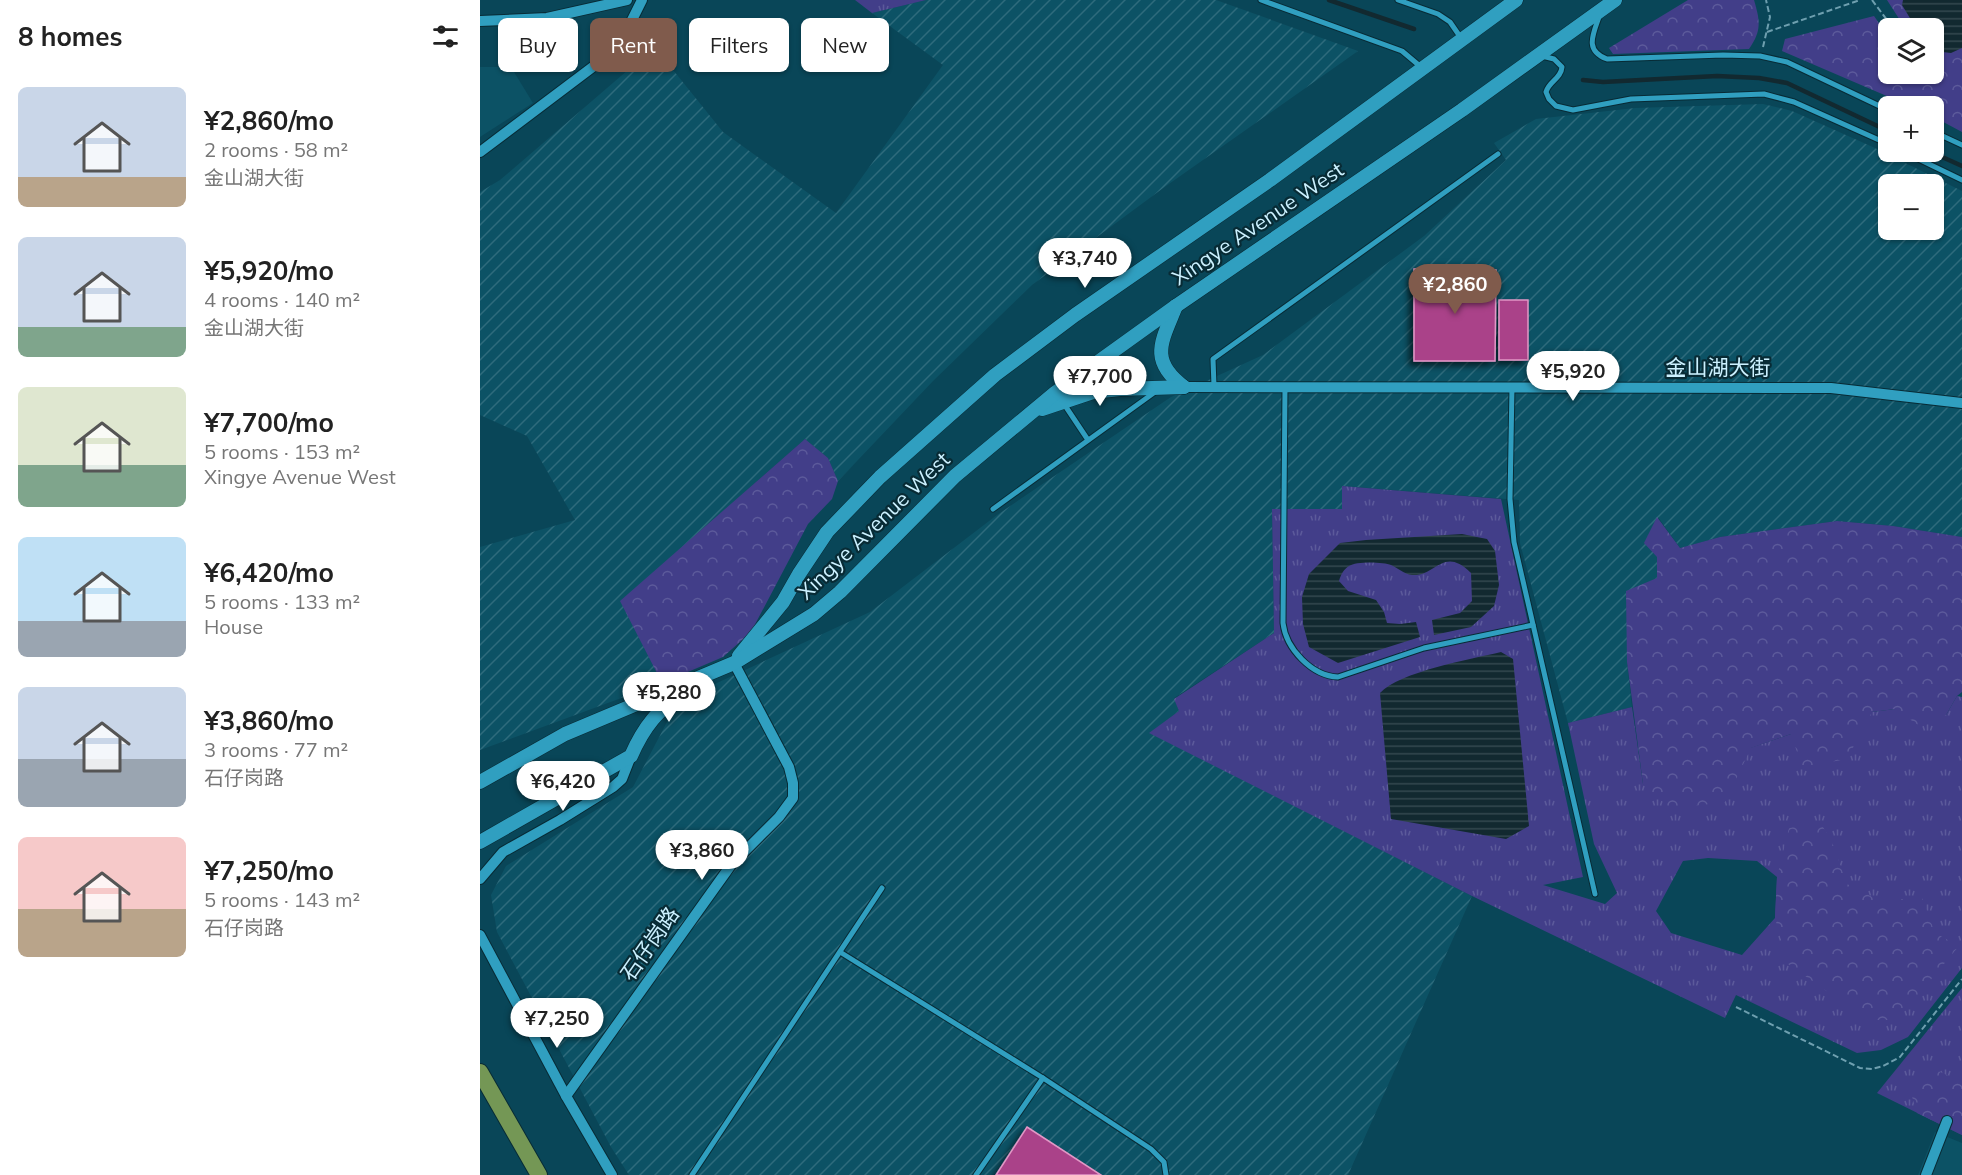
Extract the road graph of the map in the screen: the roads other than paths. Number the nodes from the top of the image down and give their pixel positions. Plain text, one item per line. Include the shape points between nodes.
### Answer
1 (627, 0) edge
2 (642, 0) edge
3 (1261, 0) edge
4 (1398, 0) edge
5 (1516, 0) edge
6 (1615, 0) edge
7 (1601, 9) junction
8 (480, 21) edge
9 (1462, 39) junction
10 (1538, 54) junction
11 (1423, 68) junction
12 (1878, 105) edge
13 (1944, 137) edge
14 (1878, 140) edge
15 (1962, 145) edge
16 (480, 152) edge
17 (1498, 154) dead end
18 (1925, 162) edge
19 (1962, 180) edge
20 (1176, 306) junction
21 (1214, 386) junction
22 (1184, 387) junction
23 (1285, 387) junction
24 (1512, 387) junction
25 (1161, 388) junction
26 (1063, 402) junction
27 (1962, 403) edge
28 (1014, 426) junction
29 (1088, 440) junction
30 (993, 509) dead end
31 (1533, 625) junction
32 (734, 663) junction
33 (693, 682) junction
34 (631, 756) junction
35 (480, 782) edge
36 (480, 842) edge
37 (480, 879) edge
38 (882, 888) dead end
39 (1595, 894) dead end
40 (480, 935) edge
41 (840, 952) junction
42 (480, 1072) edge
43 (1043, 1078) junction
44 (566, 1096) junction
45 (1947, 1121) dead end
46 (539, 1175) edge
47 (612, 1175) edge
48 (692, 1175) edge
49 (976, 1175) edge
50 (1166, 1175) edge
51 (1926, 1175) edge

1 - 8 street via 547,18
2 - 16 street via 621,42
3 - 11 lane via 1402,51
4 - 9 lane via 1438,14 1450,22
5 - 9 street, Xingye Avenue West
6 - 7 street, Xingye Avenue West
7 - 10 street, Xingye Avenue West
7 - 12 lane via 1592,42 1597,56 1760,56 1787,62
9 - 11 street, Xingye Avenue West
10 - 14 lane via 1554,59 1562,68 1546,92 1556,106 1573,110 1631,99 1764,94 1794,102
10 - 20 street, Xingye Avenue West via 1453,117
11 - 32 street, Xingye Avenue West via 1066,322 949,414 827,532 783,602
13 - 15 lane
17 - 21 lane via 1213,359
18 - 19 lane
20 - 22 street via 1161,354 1163,366
20 - 28 street, Xingye Avenue West
21 - 22 street, 金山湖大街
21 - 23 street, 金山湖大街
22 - 25 street
23 - 24 street, 金山湖大街
23 - 31 lane via 1282,623 1291,648 1325,677 1338,677 1424,648
24 - 27 street, 金山湖大街 via 1831,388
24 - 31 lane via 1510,498 1514,542
25 - 26 street via 1093,392
25 - 29 lane
26 - 28 street
26 - 29 lane
28 - 32 street, Xingye Avenue West via 956,476 814,615
29 - 30 lane
31 - 39 lane
32 - 33 street
32 - 44 street, 石仔岗路 via 789,767 793,798 731,865
33 - 34 street via 655,714 641,732
33 - 35 street via 565,734
34 - 36 street
34 - 37 street via 622,779 613,787 503,852
38 - 41 lane
40 - 44 street
41 - 43 lane
41 - 48 lane
42 - 46 main road
43 - 49 lane
43 - 50 lane via 1151,1149 1164,1162
44 - 47 street
45 - 51 street

